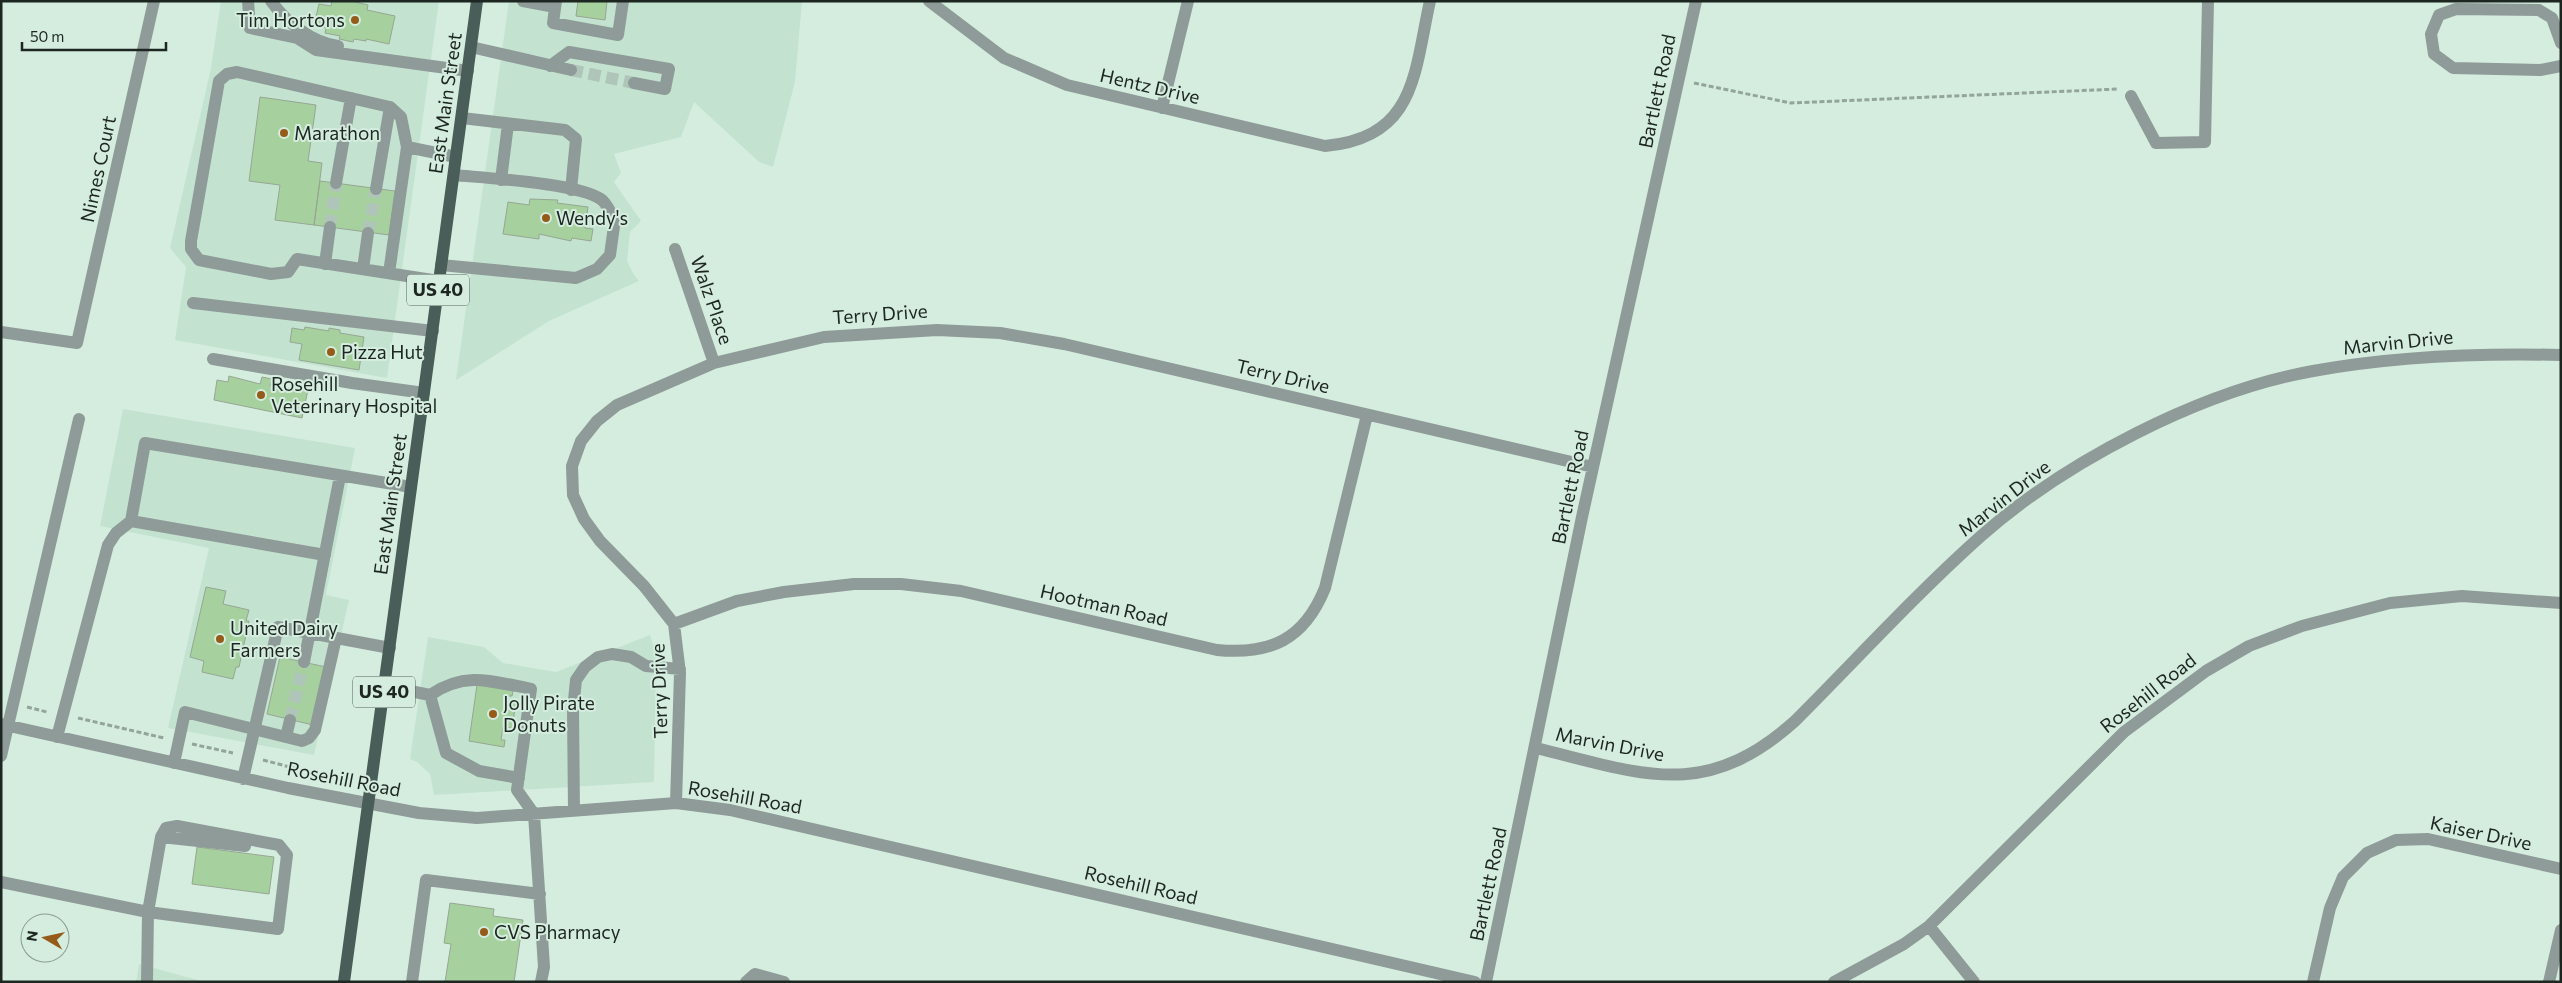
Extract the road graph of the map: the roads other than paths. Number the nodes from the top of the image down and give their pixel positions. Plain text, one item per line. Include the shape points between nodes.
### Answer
1 (154, 1) edge
2 (248, 1) edge
3 (271, 1) edge
4 (477, 1) edge
5 (523, 1) edge
6 (623, 1) edge
7 (929, 1) edge
8 (1188, 1) edge
9 (1430, 1) edge
10 (1696, 1) edge
11 (2208, 1) edge
12 (556, 4) edge
13 (2561, 43) edge
14 (471, 47) junction
15 (390, 60) junction
16 (550, 66) junction
17 (2561, 66) edge
18 (571, 70) tunnel mouth
19 (468, 71) junction
20 (634, 84) tunnel mouth
21 (2131, 96) road end
22 (351, 98) junction
23 (390, 107) junction
24 (1162, 108) junction
25 (462, 118) junction
26 (508, 124) junction
27 (407, 147) junction
28 (456, 157) junction
29 (454, 175) junction
30 (501, 180) junction
31 (336, 183) tunnel mouth
32 (376, 189) tunnel mouth
33 (571, 190) junction
34 (330, 227) tunnel mouth
35 (368, 233) tunnel mouth
36 (675, 249) dead end
37 (325, 264) junction
38 (442, 265) junction
39 (363, 268) junction
40 (389, 273) junction
41 (439, 280) junction
42 (193, 303) dead end
43 (433, 331) junction
44 (1, 332) edge
45 (2561, 355) edge
46 (213, 359) dead end
47 (714, 363) junction
48 (424, 393) junction
49 (1367, 415) junction
50 (79, 419) dead end
51 (1593, 467) junction
52 (340, 476) junction
53 (412, 487) junction
54 (131, 521) junction
55 (325, 555) junction
56 (2561, 603) edge
57 (674, 624) junction
58 (310, 633) junction
59 (336, 638) junction
60 (390, 648) junction
61 (304, 662) tunnel mouth
62 (680, 668) junction
63 (384, 686) junction
64 (430, 695) junction
65 (290, 720) tunnel mouth
66 (5, 725) edge
67 (255, 729) junction
68 (286, 736) junction
69 (58, 737) junction
70 (1536, 748) junction
71 (1, 756) edge
72 (174, 763) junction
73 (244, 778) junction
74 (519, 778) junction
75 (676, 803) junction
76 (368, 804) junction
77 (574, 811) junction
78 (534, 814) junction
79 (2561, 869) edge
80 (1, 882) edge
81 (540, 894) junction
82 (148, 912) junction
83 (1928, 926) junction
84 (2561, 930) edge
85 (148, 982) edge
86 (344, 982) edge
87 (412, 982) edge
88 (541, 982) edge
89 (746, 982) edge
90 (784, 982) edge
91 (1475, 982) edge
92 (1486, 982) edge
93 (1834, 982) edge
94 (1974, 982) edge
95 (2313, 982) edge
96 (2549, 982) edge

1 - 44 street, Nimes Court via 77,344
2 - 15 street via 250,28 297,38 316,50
3 - 15 street via 299,30 318,40 329,45 381,52
4 - 14 main road, East Main Street / US 40
5 - 12 street
6 - 12 street via 618,35 552,23
7 - 24 street, Hentz Drive via 1004,58 1030,71 1067,85
8 - 24 street
9 - 24 street, Hentz Drive via 1408,96 1402,108 1380,129 1363,139 1326,146
10 - 51 street, Bartlett Road
11 - 21 street via 2205,142 2156,143
13 - 17 street via 2552,18 2539,10 2456,9 2439,15 2431,34 2434,54 2453,68 2540,70
14 - 16 street
14 - 19 main road, East Main Street / US 40
15 - 19 street
16 - 18 street
16 - 20 street via 569,52 669,69 665,89
19 - 25 main road, East Main Street / US 40
22 - 23 street
22 - 31 street
22 - 37 street via 237,72 219,81 190,241 191,249 199,260 271,274 288,272 297,259
23 - 27 street via 401,117
23 - 32 street
25 - 26 street
25 - 28 main road, East Main Street / US 40
26 - 30 street
26 - 33 street via 565,130 576,140
27 - 28 street
27 - 40 street
28 - 29 main road, East Main Street / US 40
29 - 30 street
29 - 38 main road, East Main Street / US 40
30 - 33 street
33 - 38 street via 602,200 615,219 610,255 597,269 576,278
34 - 37 street
35 - 39 street
36 - 47 street, Walz Place
37 - 39 street
38 - 41 main road, East Main Street / US 40
39 - 40 street
40 - 41 street
41 - 43 main road, East Main Street / US 40
42 - 43 street
43 - 48 main road, East Main Street / US 40
45 - 70 street, Marvin Drive via 2466,354 2311,371 2246,388 2153,426 2087,460 1982,535 1796,721 1775,739 1738,762 1702,772 1662,775 1639,773
46 - 48 street
47 - 49 street, Terry Drive via 824,337 937,330 1000,333 1064,344
47 - 57 street, Terry Drive via 617,405 597,420 581,441 572,466 572,495 584,519
48 - 53 main road, East Main Street / US 40
49 - 51 street, Terry Drive
49 - 57 street, Hootman Road via 1325,588 1316,609 1302,627 1284,641 1262,650 1216,650 962,591 900,584 854,584 784,592 737,601
50 - 66 street via 13,704
51 - 70 street, Bartlett Road
52 - 53 street
52 - 54 street via 145,443
52 - 55 street
53 - 60 main road, East Main Street / US 40
54 - 55 street
54 - 69 street via 116,533 108,545
55 - 58 street
56 - 83 street, Rosehill Road via 2462,596 2390,603 2302,626 2249,646 2206,671 2124,732
57 - 62 street, Terry Drive
58 - 59 street
58 - 61 street
58 - 67 street via 278,627
59 - 60 street
59 - 68 street via 314,730 309,738 302,741
60 - 63 main road, East Main Street / US 40
62 - 75 street, Terry Drive
62 - 77 street via 646,666 631,657 612,654 598,656 585,667 576,680 573,710
63 - 64 street
63 - 76 main road, East Main Street / US 40
64 - 74 street via 446,753 479,771
64 - 74 street via 446,684 480,679 531,689
65 - 68 street
66 - 69 street, Rosehill Road
66 - 71 street
67 - 68 street
67 - 72 street via 185,712
67 - 73 street
69 - 72 street, Rosehill Road
70 - 92 street, Bartlett Road
72 - 73 street, Rosehill Road
73 - 76 street, Rosehill Road
74 - 78 street via 517,790
75 - 77 street, Rosehill Road
75 - 91 street, Rosehill Road via 760,816
76 - 78 street, Rosehill Road via 477,818
76 - 86 main road, East Main Street / US 40
77 - 78 street, Rosehill Road
78 - 81 street
79 - 95 street, Kaiser Drive via 2428,839 2396,840 2367,853 2343,877 2330,908
80 - 82 street
81 - 87 street via 426,880
81 - 88 street via 544,967
82 - 82 street via 161,837 166,828 176,826 279,845 287,855 278,929
82 - 85 street
83 - 93 street, Rosehill Road via 1904,944
83 - 94 street
84 - 96 street
89 - 90 street via 755,974

